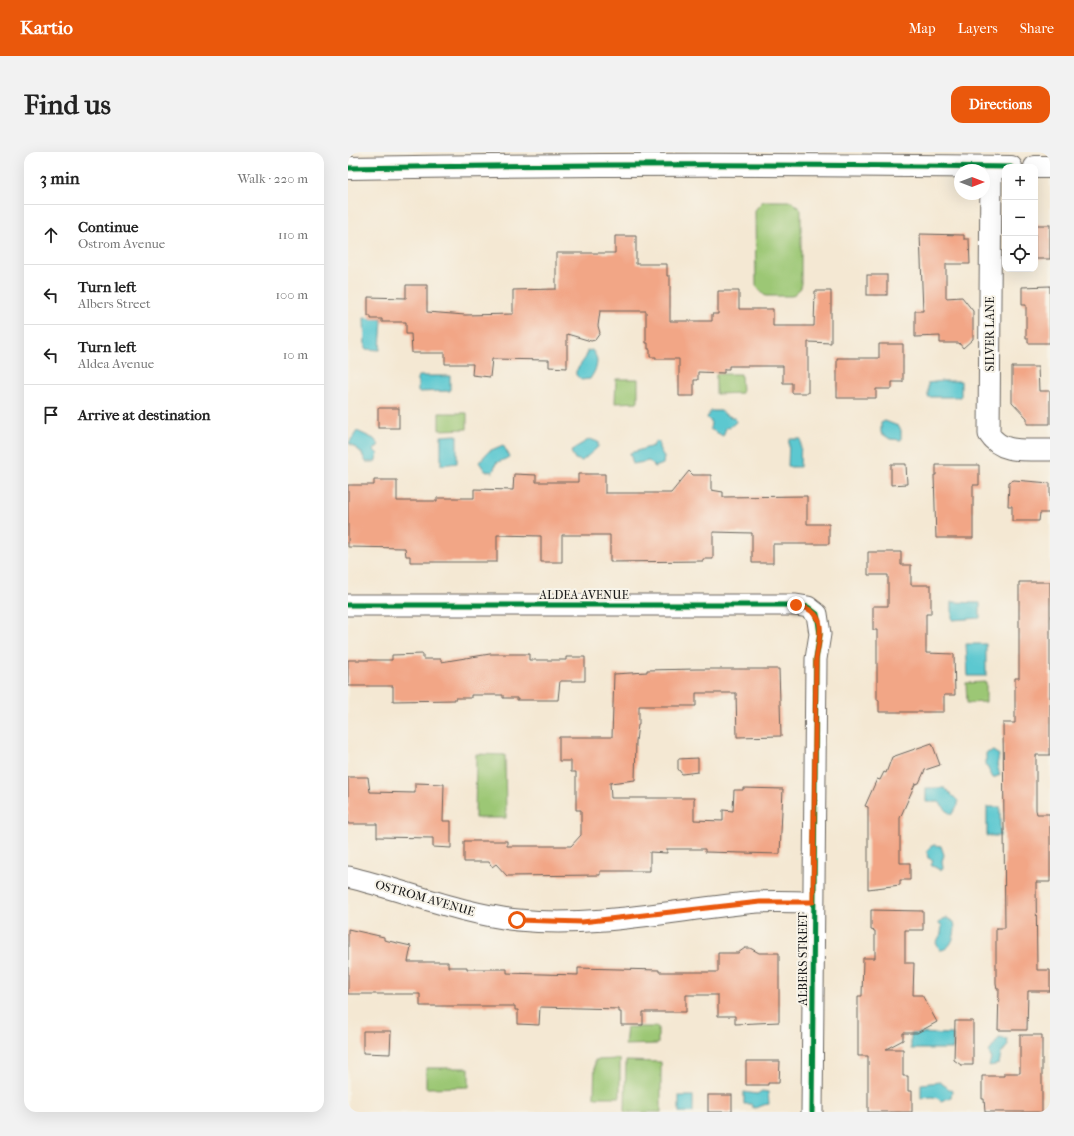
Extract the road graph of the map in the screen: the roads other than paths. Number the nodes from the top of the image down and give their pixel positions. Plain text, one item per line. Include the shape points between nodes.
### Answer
1 (1001, 167) edge
2 (1038, 167) edge
3 (1050, 167) edge
4 (348, 168) edge
5 (1050, 450) edge
6 (348, 605) edge
7 (817, 614) joint
8 (348, 877) edge
9 (813, 902) junction
10 (812, 1112) edge

1 - 4 street via 500,165
1 - 5 street, SILVER LANE via 989,434 994,442 1006,449
2 - 3 street
6 - 7 street, ALDEA AVENUE via 796,605 808,607
7 - 9 street, ALBERS STREET via 820,634 816,659
8 - 9 street, OSTROM AVENUE via 387,886 461,910 517,920 582,922 760,902
9 - 10 street, ALBERS STREET

